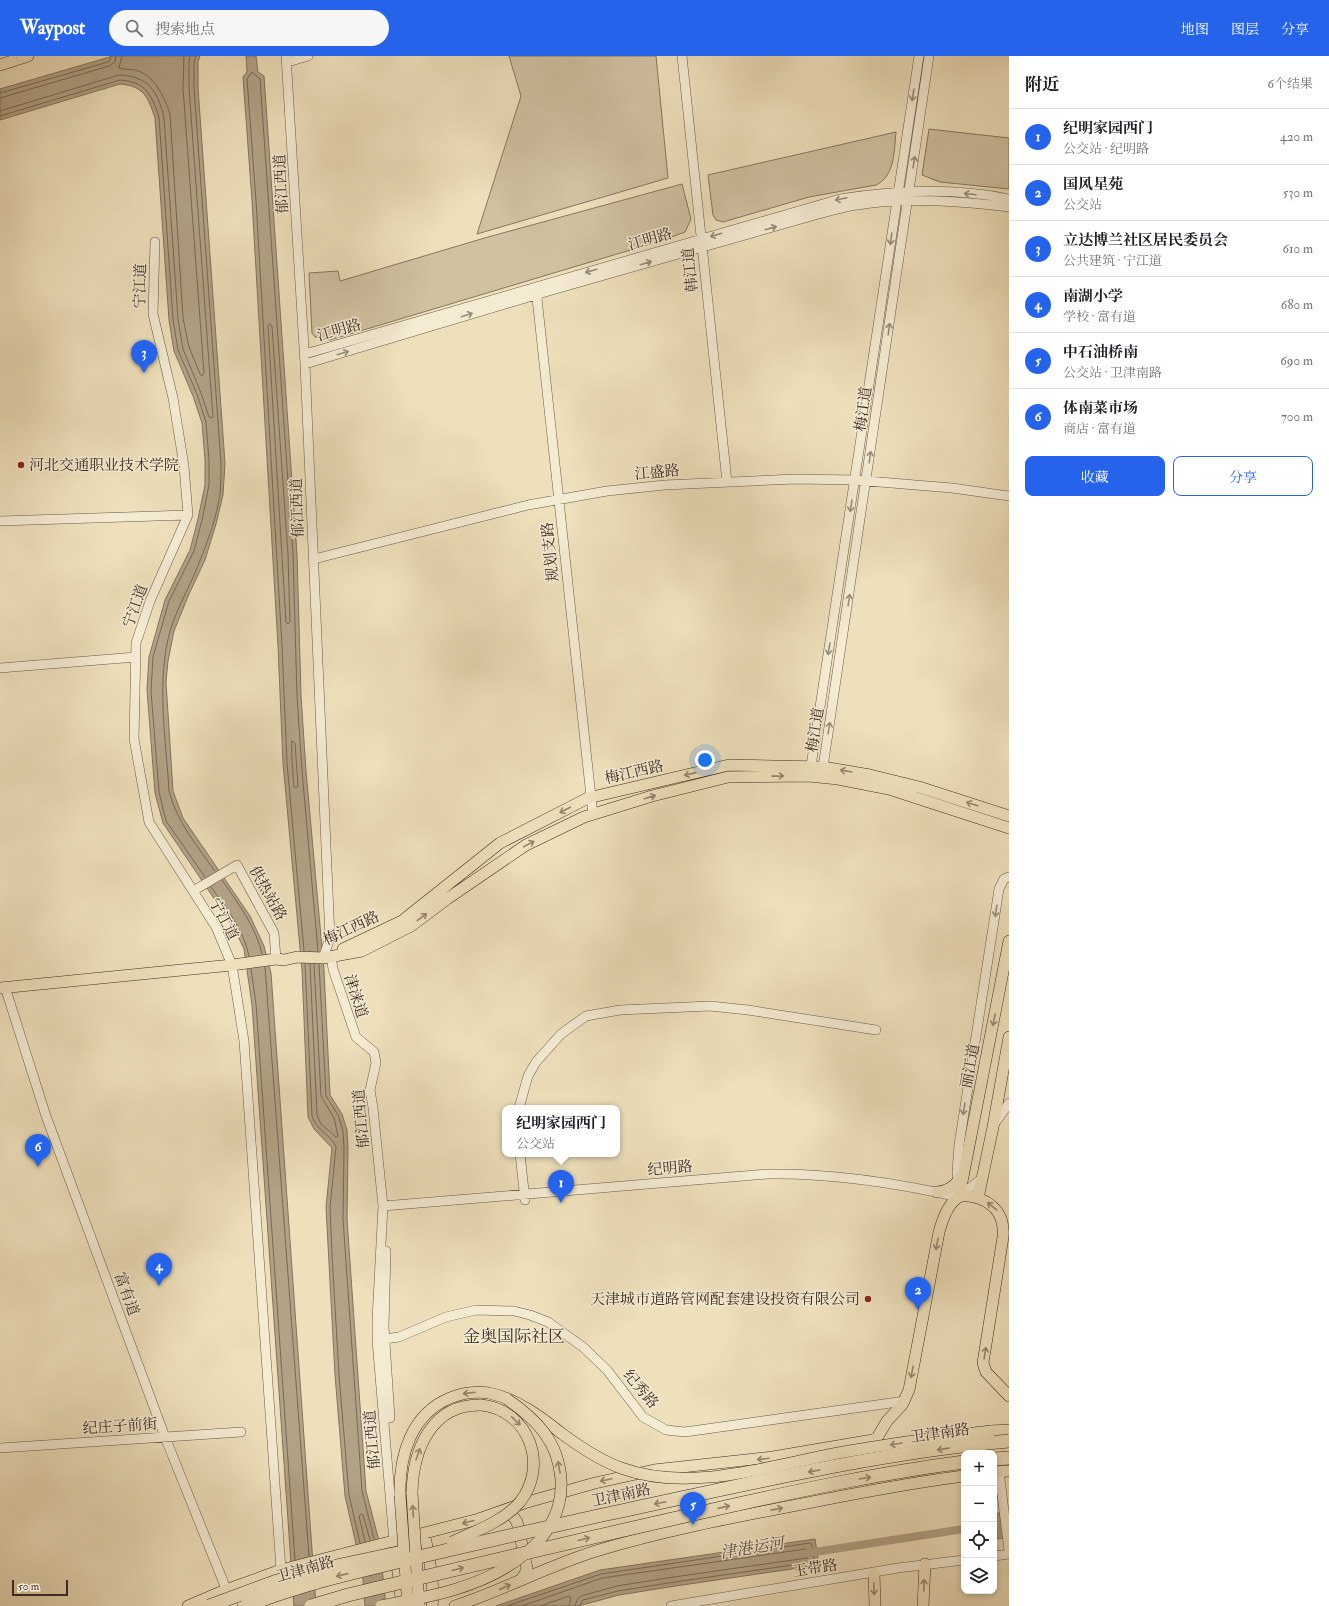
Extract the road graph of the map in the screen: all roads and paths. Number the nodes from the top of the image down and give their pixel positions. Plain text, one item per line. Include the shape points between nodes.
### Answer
1 (28, 56) edge
2 (308, 56) edge
3 (682, 56) edge
4 (919, 56) edge
5 (930, 56) edge
6 (287, 59) edge
7 (0, 65) edge
8 (897, 196) junction
9 (908, 196) junction
10 (1009, 199) edge
11 (1009, 207) edge
12 (155, 242) dead end
13 (701, 243) junction
14 (536, 291) junction
15 (305, 354) junction
16 (305, 364) junction
17 (855, 480) junction
18 (866, 481) junction
19 (727, 482) junction
20 (1009, 496) edge
21 (559, 500) junction
22 (188, 515) junction
23 (0, 521) edge
24 (314, 559) junction
25 (136, 657) junction
26 (0, 668) edge
27 (810, 766) junction
28 (823, 767) junction
29 (591, 797) junction
30 (593, 815) junction
31 (1009, 816) edge
32 (1009, 828) edge
33 (1009, 878) edge
34 (193, 891) junction
35 (1009, 941) edge
36 (326, 957) junction
37 (280, 960) junction
38 (232, 965) junction
39 (2, 988) edge
40 (876, 1030) dead end
41 (1009, 1037) edge
42 (368, 1048) joint
43 (1009, 1103) edge
44 (521, 1105) edge
45 (993, 1128) junction
46 (520, 1157) edge
47 (981, 1178) junction
48 (958, 1189) junction
49 (937, 1194) junction
50 (524, 1197) junction
51 (978, 1198) junction
52 (385, 1209) junction
53 (945, 1216) junction
54 (381, 1339) junction
55 (1009, 1396) edge
56 (507, 1399) junction
57 (905, 1401) junction
58 (1009, 1430) edge
59 (241, 1432) dead end
60 (166, 1437) junction
61 (1009, 1441) edge
62 (0, 1448) edge
63 (1009, 1458) edge
64 (997, 1459) edge
65 (961, 1462) edge
66 (1001, 1472) edge
67 (961, 1476) edge
68 (524, 1503) junction
69 (502, 1511) junction
70 (522, 1527) junction
71 (420, 1536) junction
72 (395, 1542) junction
73 (452, 1542) junction
74 (1009, 1550) edge
75 (1009, 1554) edge
76 (997, 1556) edge
77 (961, 1560) edge
78 (925, 1564) junction
79 (527, 1568) junction
80 (281, 1570) junction
81 (538, 1572) junction
82 (874, 1573) junction
83 (394, 1580) junction
84 (521, 1580) junction
85 (226, 1590) junction
86 (188, 1606) edge
87 (209, 1606) edge
88 (213, 1606) edge
89 (233, 1606) edge
90 (246, 1606) edge
91 (304, 1606) edge
92 (311, 1606) edge
93 (381, 1606) edge
94 (402, 1606) edge
95 (408, 1606) edge
96 (419, 1606) edge
97 (432, 1606) edge
98 (455, 1606) edge
99 (671, 1606) edge
100 (875, 1606) edge
101 (923, 1606) edge

1 - 7 main road
2 - 6 street
3 - 13 street, 韩江道
4 -> 8 street, 梅江道
9 -> 5 street, 梅江道
6 - 15 street, 郁江西道
8 - 9 street, 江明路
8 - 13 street, 江明路
8 -> 17 street, 梅江道
10 -> 9 street, 江明路 via 929,191
9 - 11 street, 江明路
18 -> 9 street, 梅江道
12 - 22 street, 宁江道 via 153,314 177,420
13 - 14 street, 江明路
13 - 19 street, 韩江道
14 - 15 street, 江明路
16 -> 14 street, 江明路
14 - 21 street, 规划支路
15 - 16 street, 郁江西道
16 - 24 street, 郁江西道
17 - 18 street, 江盛路
17 - 19 street, 江盛路
17 -> 27 street, 梅江道
18 - 20 street, 江盛路 via 952,488
28 -> 18 street, 梅江道
19 - 21 street, 江盛路 via 607,491
21 - 24 street, 江盛路
21 - 29 street, 规划支路
22 - 23 street
22 - 25 street, 宁江道 via 150,601 136,643
24 - 36 street, 郁江西道 via 330,938
25 - 26 street
25 - 34 street, 宁江道 via 134,739 149,822
27 - 28 main road, 梅江西路
27 -> 29 main road, 梅江西路 via 728,765
31 -> 28 main road, 梅江西路 via 896,781
29 - 30 street, 规划支路
29 -> 36 main road, 梅江西路 via 500,843 402,921
30 -> 32 main road, 梅江西路 via 652,796 728,777 809,776 838,779 889,790
36 -> 30 main road, 梅江西路 via 362,950 411,926 526,845
33 -> 48 street via 1004,879 999,889 959,1145
34 - 37 street, 供热站路 via 237,865 274,933
34 - 38 street, 宁江道 via 216,927
35 -> 48 main road, 丽江道
36 - 37 main road
36 - 42 street, 津涞道 via 333,968 356,1038
37 - 38 main road
38 - 39 main road
38 - 80 street, 宁江道 via 244,1041
39 - 60 street, 富有道 via 46,1116
40 - 44 street via 710,1006 620,1010 586,1016 561,1034 536,1062 528,1076
41 - 45 main road
42 - 52 street, 郁江西道 via 374,1052 376,1063 370,1090
43 - 45 street
45 - 47 main road
46 - 50 street
47 - 48 street via 970,1188
47 - 51 main road
48 - 49 street, 纪明路
48 - 49 main road
48 - 51 main road via 967,1196
48 - 53 main road
49 - 50 street, 纪明路 via 819,1175 768,1174
49 - 53 street via 945,1204
50 - 52 street, 纪明路
55 -> 51 main road via 986,1372 983,1363 1003,1224 993,1206
52 - 54 street, 郁江西道 via 377,1319
53 -> 57 main road via 939,1232
54 - 57 street, 纪秀路 via 399,1337 446,1317 476,1310 514,1311 530,1315 548,1322 583,1346 607,1370 643,1417 666,1430 685,1432
54 - 72 street, 郁江西道
58 -> 56 main road, bridge via 861,1449 728,1475 674,1478 612,1465 586,1451 527,1408
93 -> 56 main road, bridge via 452,1591 492,1574 528,1552 548,1528 555,1514 560,1492 558,1460 540,1426
56 -> 95 main road, bridge via 478,1392 454,1396 428,1412 411,1434 402,1460 399,1482
57 -> 68 main road via 887,1421 877,1438 868,1442 773,1457 654,1470 594,1482
59 - 60 street, 纪庄子前街
60 - 62 street, 纪庄子前街
60 - 85 street, 富有道
61 -> 70 highway, 卫津南路, bridge via 904,1455 802,1473
63 - 64 highway
92 -> 65 highway, bridge via 609,1533 794,1492 860,1478
66 - 74 street
81 -> 67 main road via 596,1551 693,1525
68 - 69 main road
68 - 70 main road via 517,1516
69 - 70 main road via 512,1516
69 -> 71 main road
70 - 73 highway, bridge
70 - 79 main road
70 -> 90 highway, 卫津南路, bridge via 327,1578
71 - 72 main road
71 - 97 main road via 425,1538 428,1552
72 - 80 main road
72 - 83 main road
73 - 87 highway, bridge via 308,1572
96 -> 73 main road, bridge via 412,1493 413,1471 418,1452 432,1426 446,1414 474,1405 496,1408 512,1417 527,1435 534,1462 530,1484 519,1502 504,1515
75 - 76 street
77 - 78 street, 玉带路
78 - 82 street, 玉带路
101 -> 78 main road
79 - 81 main road
79 - 84 main road
80 - 85 main road
81 - 84 main road
82 - 99 street, 玉带路
82 -> 100 main road
83 - 91 main road via 320,1597
83 - 94 main road
98 -> 84 main road
85 - 86 main road
85 - 88 main road
85 - 89 street, 富有道

